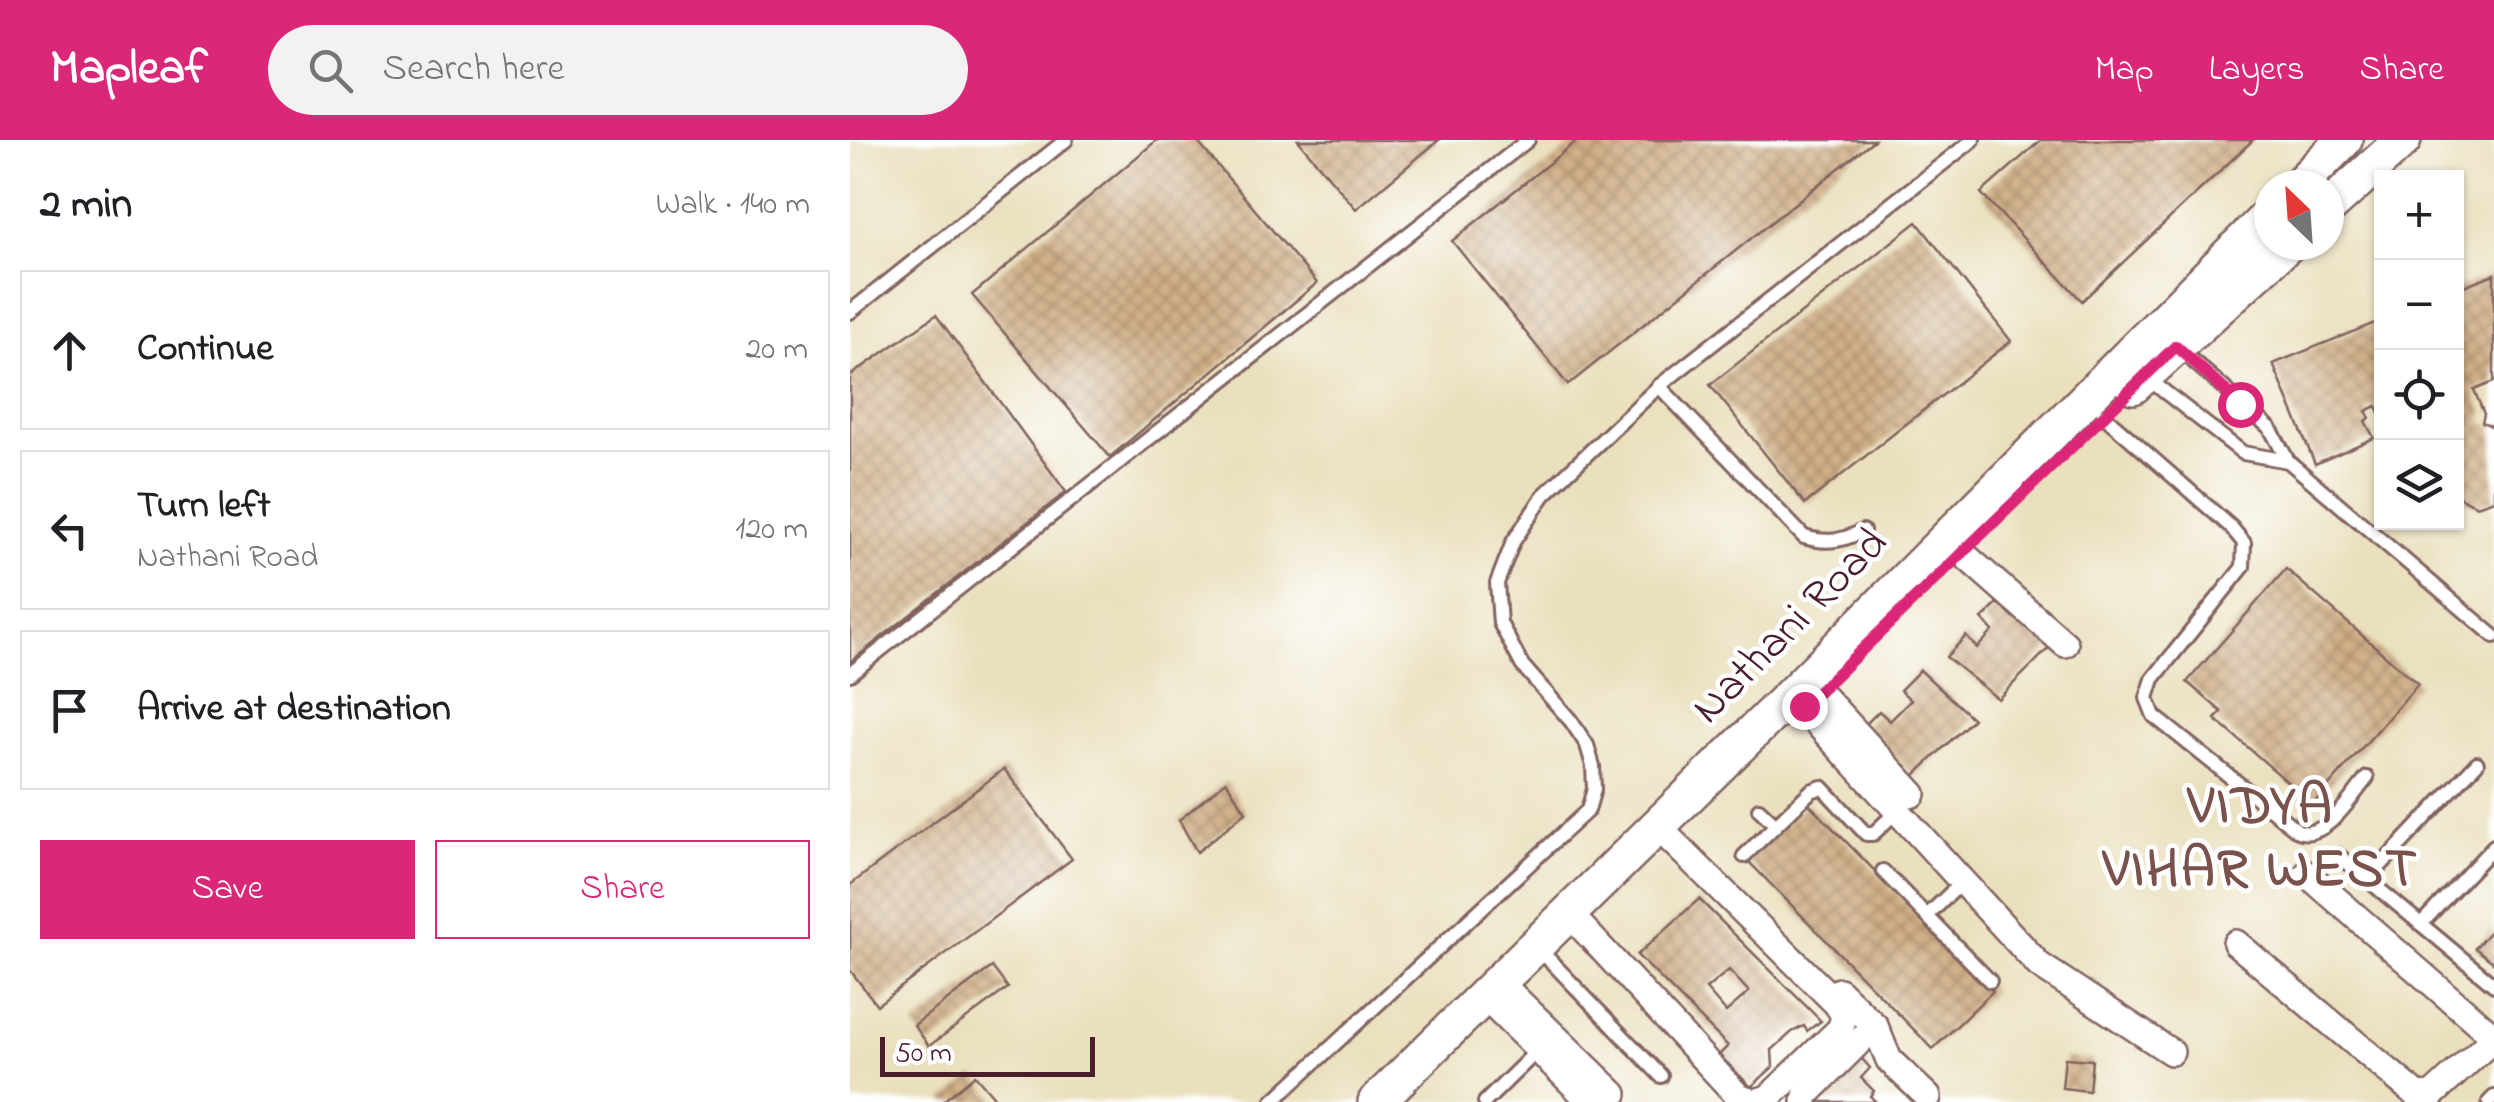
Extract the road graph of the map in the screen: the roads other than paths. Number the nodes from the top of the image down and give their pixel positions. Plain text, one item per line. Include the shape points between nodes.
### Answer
1 (1066, 140) edge
2 (1528, 140) edge
3 (1972, 140) edge
4 (2344, 140) edge
5 (2403, 140) edge
6 (2314, 170) edge
7 (2344, 193) edge
8 (2254, 231) edge
9 (2271, 260) edge
10 (850, 312) edge
11 (2176, 346) junction
12 (2144, 376) junction
13 (1659, 386) junction
14 (2103, 415) junction
15 (2288, 461) junction
16 (1863, 531) dead end
17 (1965, 540) junction
18 (2494, 636) edge
19 (2065, 644) dead end
20 (850, 674) edge
21 (1805, 693) junction
22 (2477, 763) dead end
23 (2368, 778) dead end
24 (1912, 795) junction
25 (1760, 809) dead end
26 (1776, 825) junction
27 (1672, 832) junction
28 (2494, 846) edge
29 (1744, 856) dead end
30 (2338, 856) dead end
31 (1883, 870) dead end
32 (2307, 874) dead end
33 (2368, 880) junction
34 (1963, 881) junction
35 (1927, 916) junction
36 (1578, 923) junction
37 (2421, 924) junction
38 (2236, 942) dead end
39 (1541, 951) junction
40 (1990, 981) dead end
41 (2494, 985) edge
42 (1497, 994) junction
43 (1874, 1026) junction
44 (2494, 1038) edge
45 (1539, 1049) junction
46 (2171, 1052) dead end
47 (1660, 1076) dead end
48 (1594, 1094) edge
49 (1928, 1097) dead end
50 (1272, 1102) edge
51 (1376, 1102) edge
52 (1405, 1102) edge
53 (1485, 1102) edge
54 (1754, 1102) edge
55 (1804, 1102) edge

1 - 10 lane
2 - 20 lane
3 - 13 lane
4 - 6 street
5 - 7 street
8 - 17 street, Nathani Road
9 - 11 street, Nathani Road
11 - 12 street, Nathani Road
11 - 15 lane via 2270,428
12 - 14 street, Nathani Road
12 - 15 lane via 2243,453
13 - 16 lane via 1804,537 1839,542
13 - 50 lane via 1544,495 1512,542 1497,583 1500,623 1522,665 1586,745 1594,788 1588,810
14 - 17 street, Nathani Road
14 - 23 lane via 2244,543 2243,567 2153,679 2147,698 2154,716 2308,834 2321,831
15 - 18 lane
17 - 19 street
17 - 21 street, Nathani Road
21 - 24 street
21 - 27 street, Nathani Road
21 - 39 street, Nathani Road
22 - 33 lane
24 - 26 lane via 1873,834 1822,787
24 - 34 street
25 - 26 lane
26 - 29 lane
27 - 36 street, Nathani Road
27 - 43 street
27 - 54 street via 1844,1015 1842,1028 1768,1098
28 - 37 lane
30 - 33 lane
31 - 35 lane
32 - 44 street
33 - 37 lane
34 - 35 lane
34 - 46 street via 2039,965
35 - 40 lane
36 - 39 street, Nathani Road
36 - 54 street via 1740,1097
37 - 41 lane
38 - 44 street via 2418,1096 2432,1095
39 - 42 street, Nathani Road
39 - 47 lane
42 - 45 street
42 - 48 street
42 - 51 street, Nathani Road
42 - 52 street, Nathani Road
43 - 49 street via 1889,1060
43 - 55 street
45 - 48 street
45 - 53 lane

